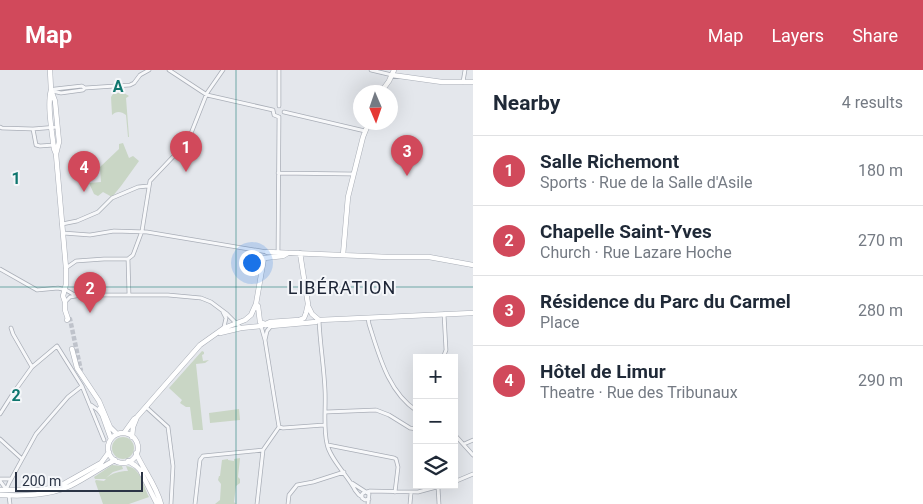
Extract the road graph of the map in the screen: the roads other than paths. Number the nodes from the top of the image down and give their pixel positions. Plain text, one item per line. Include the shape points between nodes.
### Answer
1 (50, 70) edge
2 (149, 70) edge
3 (169, 70) edge
4 (223, 70) edge
5 (279, 70) edge
6 (371, 70) edge
7 (465, 70) edge
8 (393, 72) edge
9 (463, 82) junction
10 (473, 82) edge
11 (385, 85) edge
12 (51, 90) junction
13 (207, 94) junction
14 (279, 106) junction
15 (273, 110) junction
16 (284, 112) junction
17 (279, 117) junction
18 (0, 127) edge
19 (54, 128) junction
20 (33, 129) junction
21 (365, 131) joint
22 (54, 144) junction
23 (56, 154) junction
24 (278, 173) junction
25 (353, 174) junction
26 (148, 186) junction
27 (62, 224) junction
28 (63, 233) junction
29 (142, 233) junction
30 (267, 252) joint
31 (278, 252) junction
32 (300, 253) junction
33 (288, 254) junction
34 (343, 255) junction
35 (128, 259) junction
36 (473, 265) edge
37 (66, 268) junction
38 (0, 269) edge
39 (66, 290) junction
40 (79, 295) junction
41 (128, 296) junction
42 (65, 302) junction
43 (256, 304) junction
44 (308, 304) junction
45 (223, 311) junction
46 (473, 313) edge
47 (444, 314) junction
48 (368, 317) junction
49 (68, 319) tunnel mouth
50 (318, 320) junction
51 (236, 324) junction
52 (262, 324) junction
53 (270, 326) junction
54 (11, 328) dead end
55 (224, 328) junction
56 (241, 328) junction
57 (217, 334) junction
58 (265, 340) junction
59 (72, 350) dead end
60 (444, 354) edge
61 (32, 367) junction
62 (82, 386) junction
63 (96, 398) junction
64 (89, 402) junction
65 (146, 407) junction
66 (413, 409) edge
67 (326, 412) junction
68 (0, 414) edge
69 (101, 414) junction
70 (136, 417) junction
71 (324, 425) junction
72 (279, 427) junction
73 (413, 428) edge
74 (124, 433) junction
75 (117, 434) junction
76 (132, 437) junction
77 (458, 438) edge
78 (111, 439) junction
79 (0, 440) edge
80 (104, 440) dead end
81 (473, 440) edge
82 (464, 444) junction
83 (327, 445) junction
84 (263, 450) junction
85 (109, 452) junction
86 (136, 453) junction
87 (473, 455) edge
88 (22, 459) junction
89 (115, 460) junction
90 (128, 461) junction
91 (344, 472) junction
92 (473, 474) edge
93 (11, 479) junction
94 (0, 480) edge
95 (458, 480) edge
96 (351, 482) junction
97 (430, 489) edge
98 (438, 489) edge
99 (0, 490) edge
100 (6, 490) junction
101 (366, 492) junction
102 (380, 492) junction
103 (395, 492) junction
104 (411, 493) junction
105 (0, 495) edge
106 (9, 496) junction
107 (372, 497) junction
108 (362, 498) junction
109 (10, 504) edge
110 (157, 504) edge
111 (161, 504) edge
112 (172, 504) edge
113 (195, 504) edge
114 (257, 504) edge
115 (288, 504) edge
116 (363, 504) edge
117 (368, 504) edge
118 (410, 504) edge
119 (439, 504) edge

1 - 12 main road
2 - 12 street via 130,85
3 - 13 street
4 - 13 street
5 - 14 street
6 - 8 street
7 - 9 street
8 - 9 main road via 437,82
8 - 11 main road
9 - 10 main road
12 - 19 main road via 49,99
13 - 15 street
13 - 26 street via 188,141
14 - 15 street
14 - 16 street
15 - 17 street
16 - 17 street
16 - 21 street
17 - 24 street
18 - 20 street
19 - 20 street
19 - 22 main road
19 - 23 main road via 59,146
20 - 22 street via 36,145
21 - 25 main road
22 - 23 main road
23 - 27 main road
24 - 25 street
24 - 31 street
25 - 34 main road
26 - 27 street via 112,198 98,212
26 - 29 street
27 - 28 main road
28 - 29 street
28 - 37 main road
29 - 30 street
29 - 35 street via 133,255
30 - 31 main road
31 - 33 main road
32 - 33 main road
32 - 34 main road
32 - 44 main road
33 - 43 main road via 264,258
34 - 36 main road via 429,257
35 - 37 street via 76,261
35 - 41 street
37 - 39 main road
38 - 39 street via 37,290
39 - 40 street
39 - 42 main road
40 - 41 street
40 - 42 street
41 - 45 street via 196,297
42 - 49 main road
43 - 51 main road via 249,318
43 - 52 main road
44 - 50 main road
44 - 52 main road via 301,320
45 - 51 street
45 - 55 street via 226,318
46 - 47 main road
47 - 48 main road
47 - 60 street
48 - 50 main road
48 - 66 street via 387,375
50 - 53 main road
50 - 67 street
51 - 55 main road
51 - 56 street
52 - 53 main road
52 - 56 main road
52 - 58 street
53 - 58 street
54 - 61 street
55 - 57 main road
56 - 57 main road
57 - 65 main road via 200,346
58 - 72 street
59 - 63 main road via 76,364
61 - 62 street via 57,346
61 - 68 street
62 - 64 street
62 - 88 street via 68,396 36,434
63 - 69 main road
63 - 75 main road via 110,427
64 - 69 street
64 - 80 street
65 - 70 main road
65 - 112 street via 168,427
67 - 71 street
67 - 73 street via 376,410
69 - 78 main road
70 - 74 main road
70 - 76 main road
71 - 72 street
71 - 83 street
72 - 84 street
74 - 75 main road
74 - 76 main road
75 - 78 main road
76 - 86 main road via 137,445
77 - 82 street
78 - 85 main road
79 - 88 street
81 - 82 street
82 - 87 street
83 - 91 street
83 - 103 street via 396,459
84 - 113 street via 203,456
84 - 114 street
85 - 89 main road
85 - 100 main road via 101,463 60,486 41,490
86 - 90 main road
86 - 111 main road
88 - 93 street
89 - 90 main road
89 - 106 main road via 57,490
90 - 110 main road via 141,472
91 - 96 street
91 - 115 street via 297,485 289,495
92 - 95 street
93 - 94 street
93 - 100 street
94 - 100 street
96 - 101 street
96 - 108 street
97 - 104 street
98 - 119 street
99 - 100 main road
101 - 102 street
101 - 107 street
101 - 108 street
102 - 103 street
102 - 107 street
103 - 104 street
104 - 118 street
105 - 106 main road
106 - 109 street
107 - 108 street
107 - 117 street
108 - 116 street

